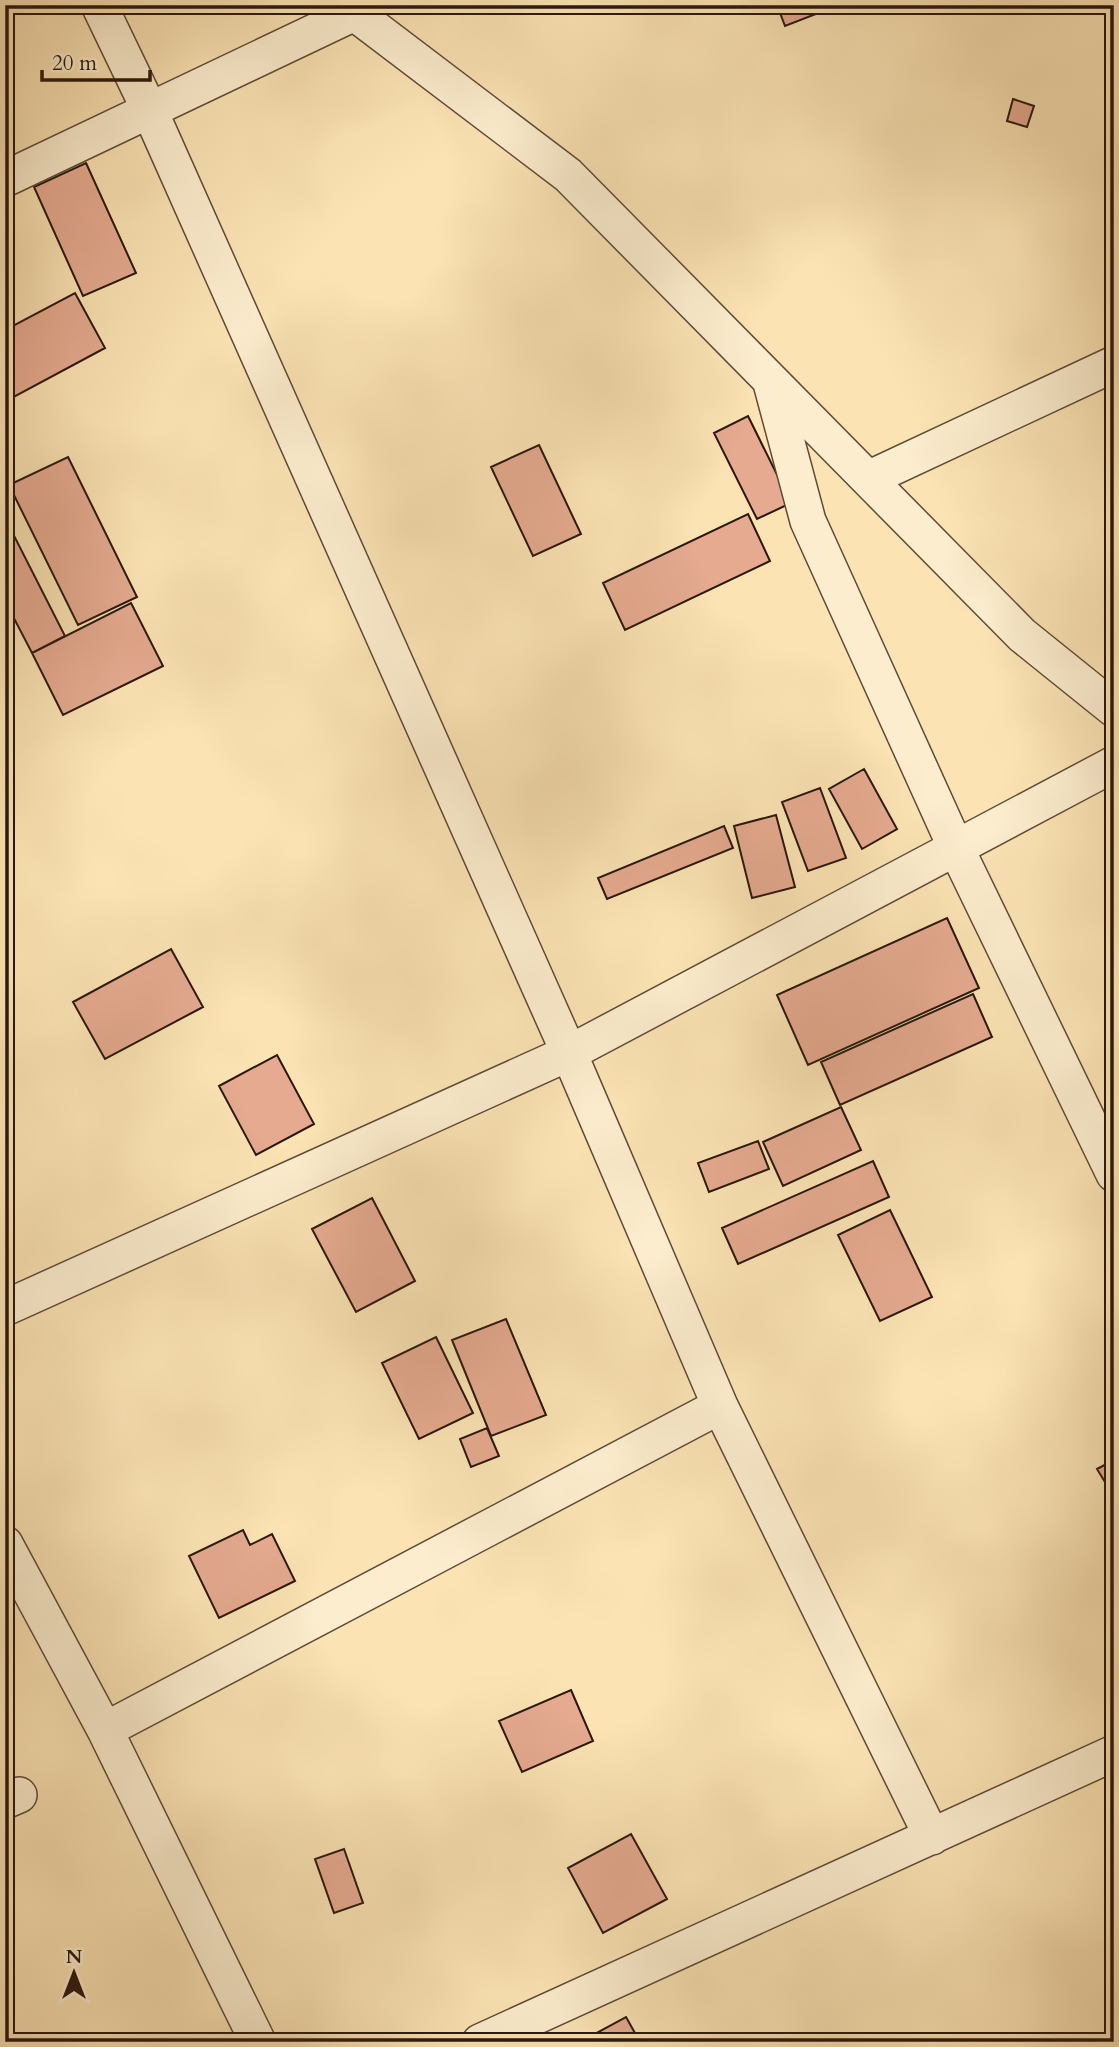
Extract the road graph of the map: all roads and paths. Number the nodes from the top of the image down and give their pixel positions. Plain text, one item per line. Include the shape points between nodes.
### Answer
1 (99, 5) edge
2 (356, 8) edge
3 (149, 109) junction
4 (5, 179) edge
5 (1114, 364) edge
6 (770, 380) junction
7 (868, 479) junction
8 (1114, 709) edge
9 (1114, 764) edge
10 (956, 848) junction
11 (569, 1053) junction
12 (1114, 1174) edge
13 (5, 1308) edge
14 (720, 1406) junction
15 (5, 1544) edge
16 (105, 1730) junction
17 (1114, 1753) edge
18 (932, 1837) junction
19 (258, 2042) edge
20 (480, 2042) edge

1 - 3 street
2 - 3 street
2 - 6 street via 568,175
3 - 4 street
3 - 11 street
5 - 7 street
6 - 7 street
6 - 10 street via 808,521
7 - 8 street via 1022,635
9 - 10 street
10 - 11 street
10 - 12 street
11 - 13 street
11 - 14 street
14 - 16 street
14 - 18 street
15 - 16 street
16 - 19 street
17 - 18 street
18 - 20 street

